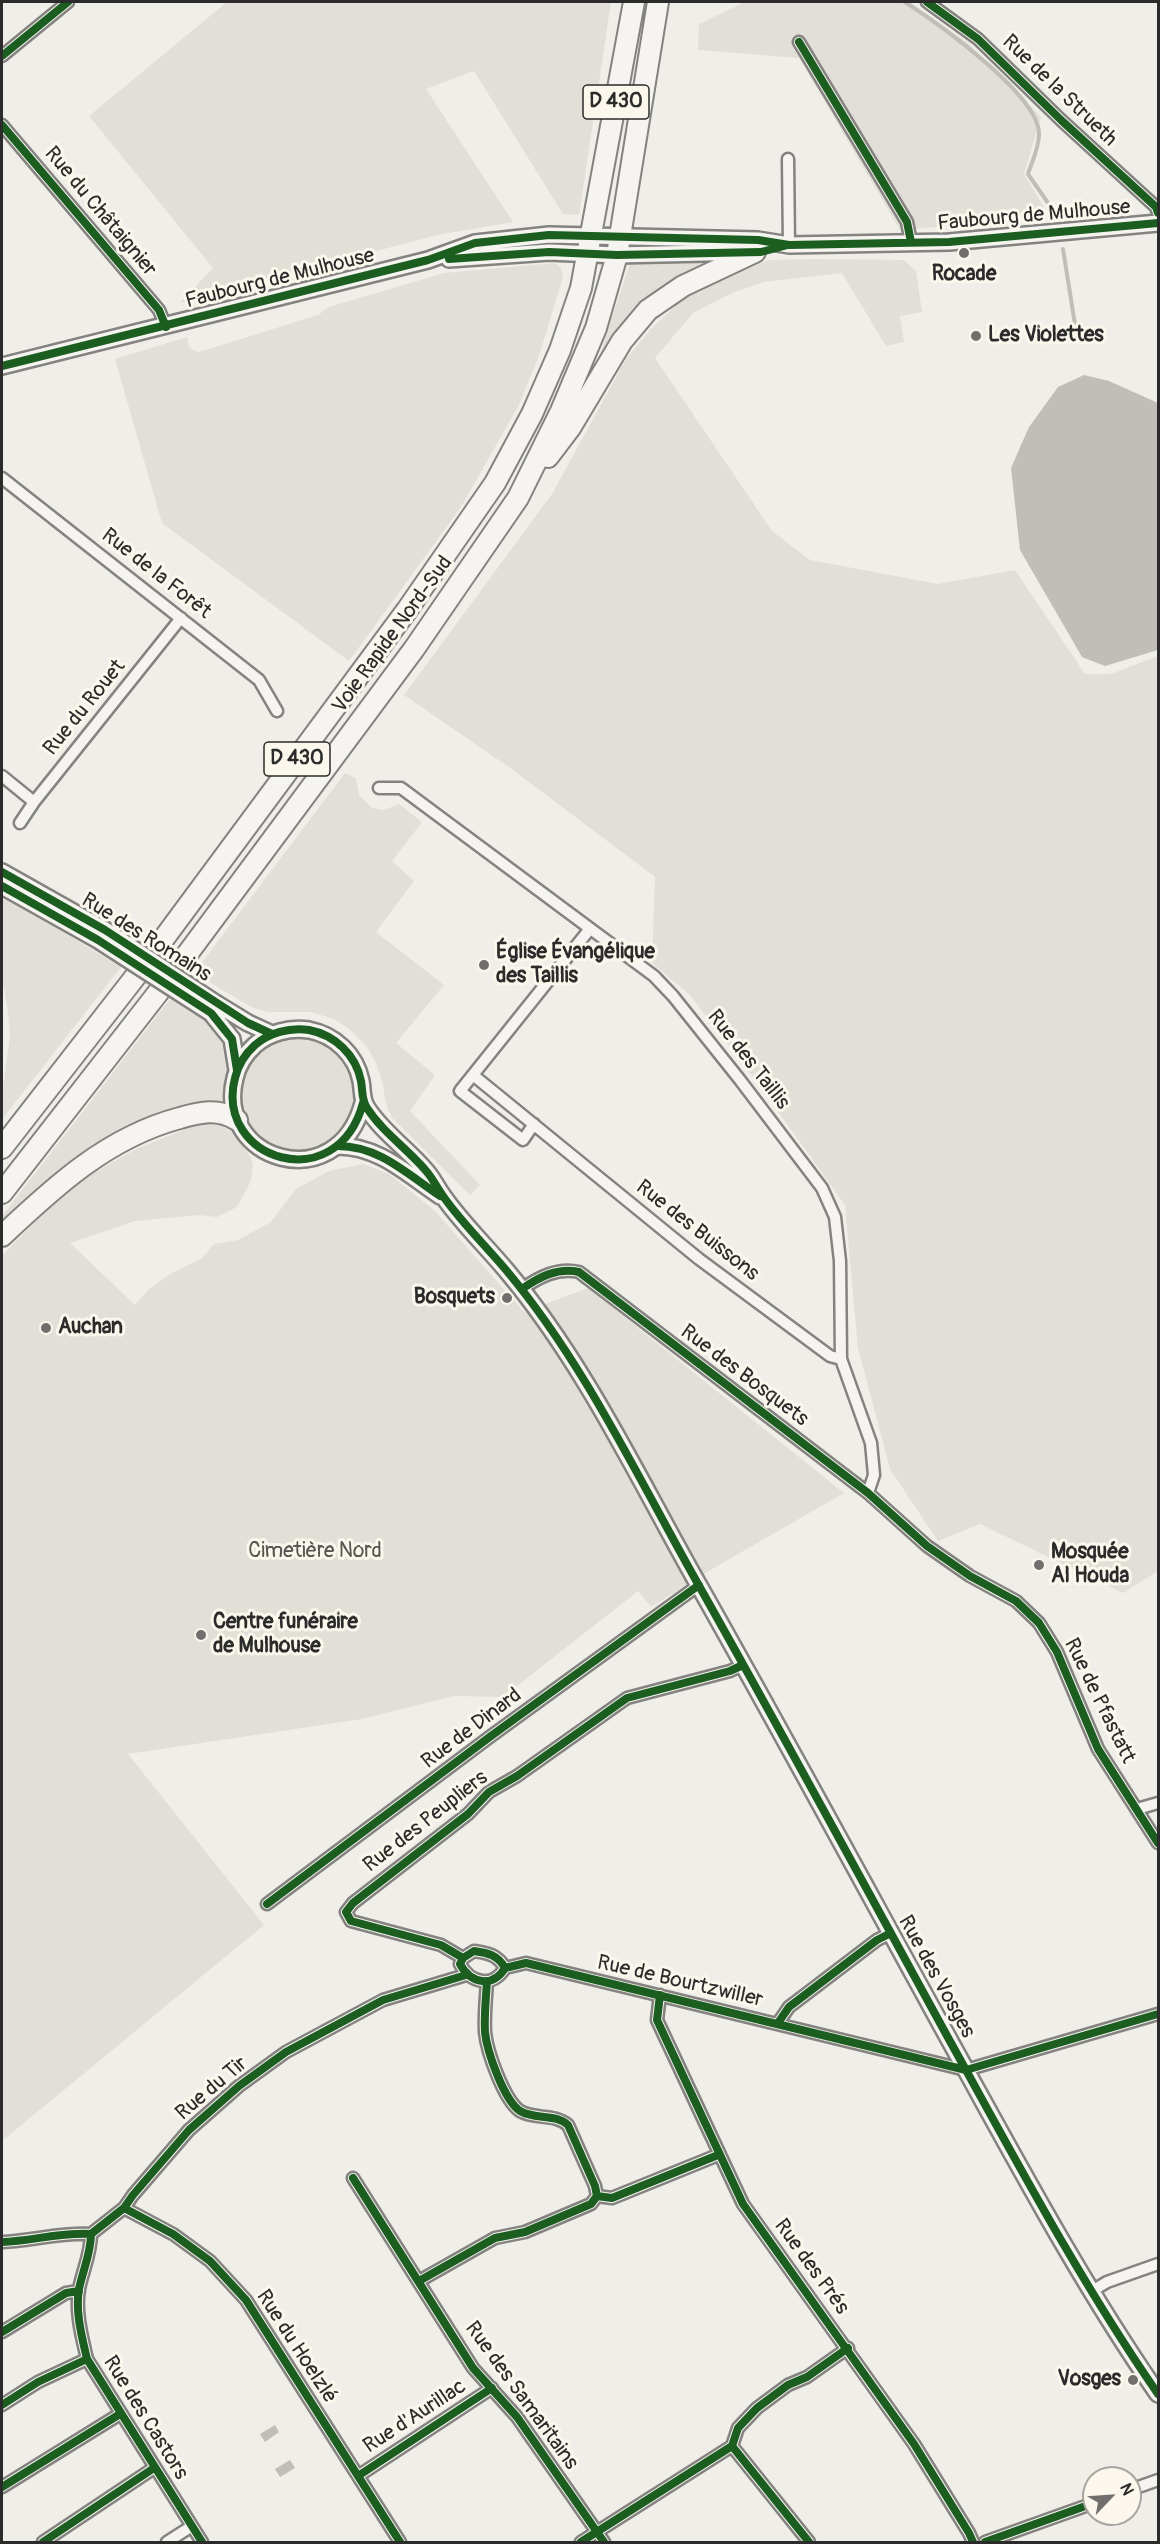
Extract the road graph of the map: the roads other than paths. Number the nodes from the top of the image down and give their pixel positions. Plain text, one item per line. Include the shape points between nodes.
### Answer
1 (68, 2) edge
2 (634, 2) edge
3 (658, 2) edge
4 (927, 2) edge
5 (799, 42) dead end
6 (2, 56) edge
7 (2, 125) edge
8 (789, 159) dead end
9 (1158, 213) edge
10 (1158, 223) edge
11 (912, 242) junction
12 (589, 245) junction
13 (789, 245) junction
14 (619, 246) junction
15 (755, 252) junction
16 (165, 327) junction
17 (2, 366) edge
18 (2, 478) edge
19 (518, 498) junction
20 (181, 618) junction
21 (277, 711) dead end
22 (2, 776) edge
23 (379, 788) dead end
24 (34, 802) junction
25 (20, 823) dead end
26 (2, 872) edge
27 (2, 886) edge
28 (590, 930) junction
29 (102, 935) junction
30 (214, 1008) junction
31 (272, 1034) junction
32 (237, 1070) junction
33 (473, 1075) junction
34 (363, 1102) junction
35 (237, 1120) junction
36 (534, 1124) junction
37 (338, 1146) junction
38 (2, 1148) edge
39 (2, 1193) edge
40 (445, 1199) junction
41 (2, 1236) edge
42 (522, 1289) junction
43 (841, 1359) junction
44 (868, 1493) junction
45 (933, 1551) joint
46 (699, 1586) junction
47 (743, 1665) junction
48 (1158, 1803) edge
49 (1137, 1809) junction
50 (1158, 1843) edge
51 (267, 1904) dead end
52 (891, 1933) junction
53 (463, 1958) junction
54 (505, 1968) junction
55 (466, 1975) junction
56 (487, 1981) junction
57 (660, 1995) junction
58 (1158, 2014) edge
59 (778, 2023) junction
60 (966, 2070) junction
61 (718, 2154) junction
62 (353, 2178) dead end
63 (597, 2196) junction
64 (124, 2208) junction
65 (91, 2234) junction
66 (2, 2242) edge
67 (1158, 2264) edge
68 (419, 2281) junction
69 (79, 2291) junction
70 (1092, 2291) junction
71 (2, 2332) edge
72 (848, 2348) junction
73 (87, 2359) junction
74 (492, 2388) junction
75 (1158, 2394) edge
76 (2, 2405) edge
77 (120, 2414) junction
78 (732, 2446) junction
79 (154, 2468) junction
80 (358, 2476) junction
81 (1158, 2480) edge
82 (1142, 2486) edge
83 (2, 2487) edge
84 (1082, 2507) edge
85 (192, 2526) junction
86 (597, 2532) junction
87 (43, 2542) edge
88 (167, 2542) edge
89 (202, 2542) edge
90 (400, 2542) edge
91 (581, 2542) edge
92 (604, 2542) edge
93 (809, 2542) edge
94 (973, 2542) edge
95 (985, 2542) edge

1 - 6 street
2 - 12 highway, D 430
3 - 14 highway, D 430
4 - 9 street, Rue de la Strueth via 978,39
5 - 11 street, Faubourg de Mulhouse via 907,222
7 - 16 street, Rue du Châtaignier via 159,310
8 - 13 street
10 - 11 main road, Faubourg de Mulhouse
11 - 13 main road, Faubourg de Mulhouse
12 - 14 main road, Faubourg de Mulhouse
12 - 16 main road, Faubourg de Mulhouse via 549,234 475,243 428,260
12 - 38 highway, Voie Rapide Nord-Sud / D 430 via 581,288 560,350 532,414 489,492 142,968
13 - 14 main road, Faubourg de Mulhouse via 759,240
13 - 15 main road, Faubourg de Mulhouse
14 - 15 main road, Faubourg de Mulhouse
14 - 19 highway, Voie Rapide Nord-Sud / D 430 via 596,328
15 - 19 highway via 683,286 648,309 622,341 570,428
16 - 17 main road, Faubourg de Mulhouse
18 - 20 street, Rue de la Forêt
19 - 39 highway, Voie Rapide Nord-Sud / D 430 via 414,649
20 - 21 street, Rue de la Forêt via 259,680
20 - 24 street, Rue du Rouet
22 - 24 street
23 - 28 street, Rue des Taillis via 401,788
24 - 25 street, Rue du Rouet
26 - 29 main road, Rue des Romains
27 - 29 main road, Rue des Romains
28 - 33 street
28 - 43 street, Rue des Taillis via 654,976 673,996 822,1188 835,1217 840,1261
29 - 30 main road, Rue des Romains, bridge
30 - 31 main road, Rue des Romains
30 - 32 main road, Rue des Romains via 232,1039
31 - 32 main road via 257,1042
31 - 34 main road via 306,1029 337,1042 358,1069
32 - 35 main road via 233,1086
33 - 36 street, Rue des Buissons
33 - 36 street via 460,1090 523,1140
34 - 37 main road via 350,1134
34 - 40 main road via 389,1135 428,1172
35 - 37 main road via 258,1146 273,1155 290,1159 315,1157
35 - 41 highway via 226,1113 204,1112 151,1125 82,1165
36 - 43 street, Rue des Buissons via 699,1259 830,1356
37 - 40 main road via 362,1148 392,1161
40 - 42 main road, Rue des Vosges
42 - 44 street, Rue des Bosquets via 559,1271 579,1272
42 - 46 main road, Rue des Vosges via 597,1403
43 - 44 street, Rue des Taillis via 871,1443 874,1475
44 - 45 street, Rue des Bosquets
45 - 49 street, Rue de Pfastatt via 1016,1601 1039,1623 1057,1652 1098,1749
46 - 47 main road, Rue des Vosges
46 - 51 street, Rue de Dinard
47 - 52 main road, Rue des Vosges
47 - 53 street, Rue des Peupliers via 627,1698 489,1792 468,1815 352,1903 346,1912 351,1921 441,1945
48 - 49 street
49 - 50 street, Rue de Pfastatt
52 - 59 street via 789,2007
52 - 60 main road, Rue des Vosges
53 - 54 street via 474,1952 487,1953 500,1959
53 - 55 street via 460,1964
54 - 56 street via 500,1977
54 - 57 street, Rue de Bourtzwiller via 526,1963
55 - 56 street
55 - 64 street, Rue du Tir via 383,2001 286,2052 189,2130
56 - 63 street via 485,2032 490,2055 508,2094 522,2112 560,2118 568,2124
57 - 59 street, Rue de Bourtzwiller
57 - 61 street, Rue des Prés via 657,2020
58 - 60 street
59 - 60 street, Rue de Bourtzwiller
60 - 70 main road, Rue des Vosges
61 - 63 street via 612,2198
61 - 72 street, Rue des Prés via 744,2204
62 - 68 street, Rue des Samaritains
63 - 68 street via 591,2204 525,2232 495,2238
64 - 65 street, Rue du Tir
64 - 80 street, Rue du Hoelzlé via 173,2234 210,2261 246,2300
65 - 66 street
65 - 69 street, Rue des Castors
67 - 70 street
68 - 74 street, Rue des Samaritains via 473,2368
69 - 71 street via 66,2293
69 - 73 street, Rue des Castors via 80,2331
70 - 75 main road, Rue des Vosges
72 - 78 street via 757,2408 738,2428
72 - 94 street, Rue des Prés via 914,2444
73 - 76 street via 38,2382
73 - 77 street, Rue des Castors
74 - 80 street, Rue d'Aurillac
74 - 86 street, Rue des Samaritains via 517,2417
77 - 79 street, Rue des Castors
77 - 83 street
78 - 86 street
78 - 93 street
79 - 85 street, Rue des Castors
79 - 87 street
80 - 90 street, Rue du Hoelzlé
81 - 82 street
84 - 95 street
85 - 88 street
85 - 89 street, Rue des Castors
86 - 91 street
86 - 92 street, Rue des Samaritains

